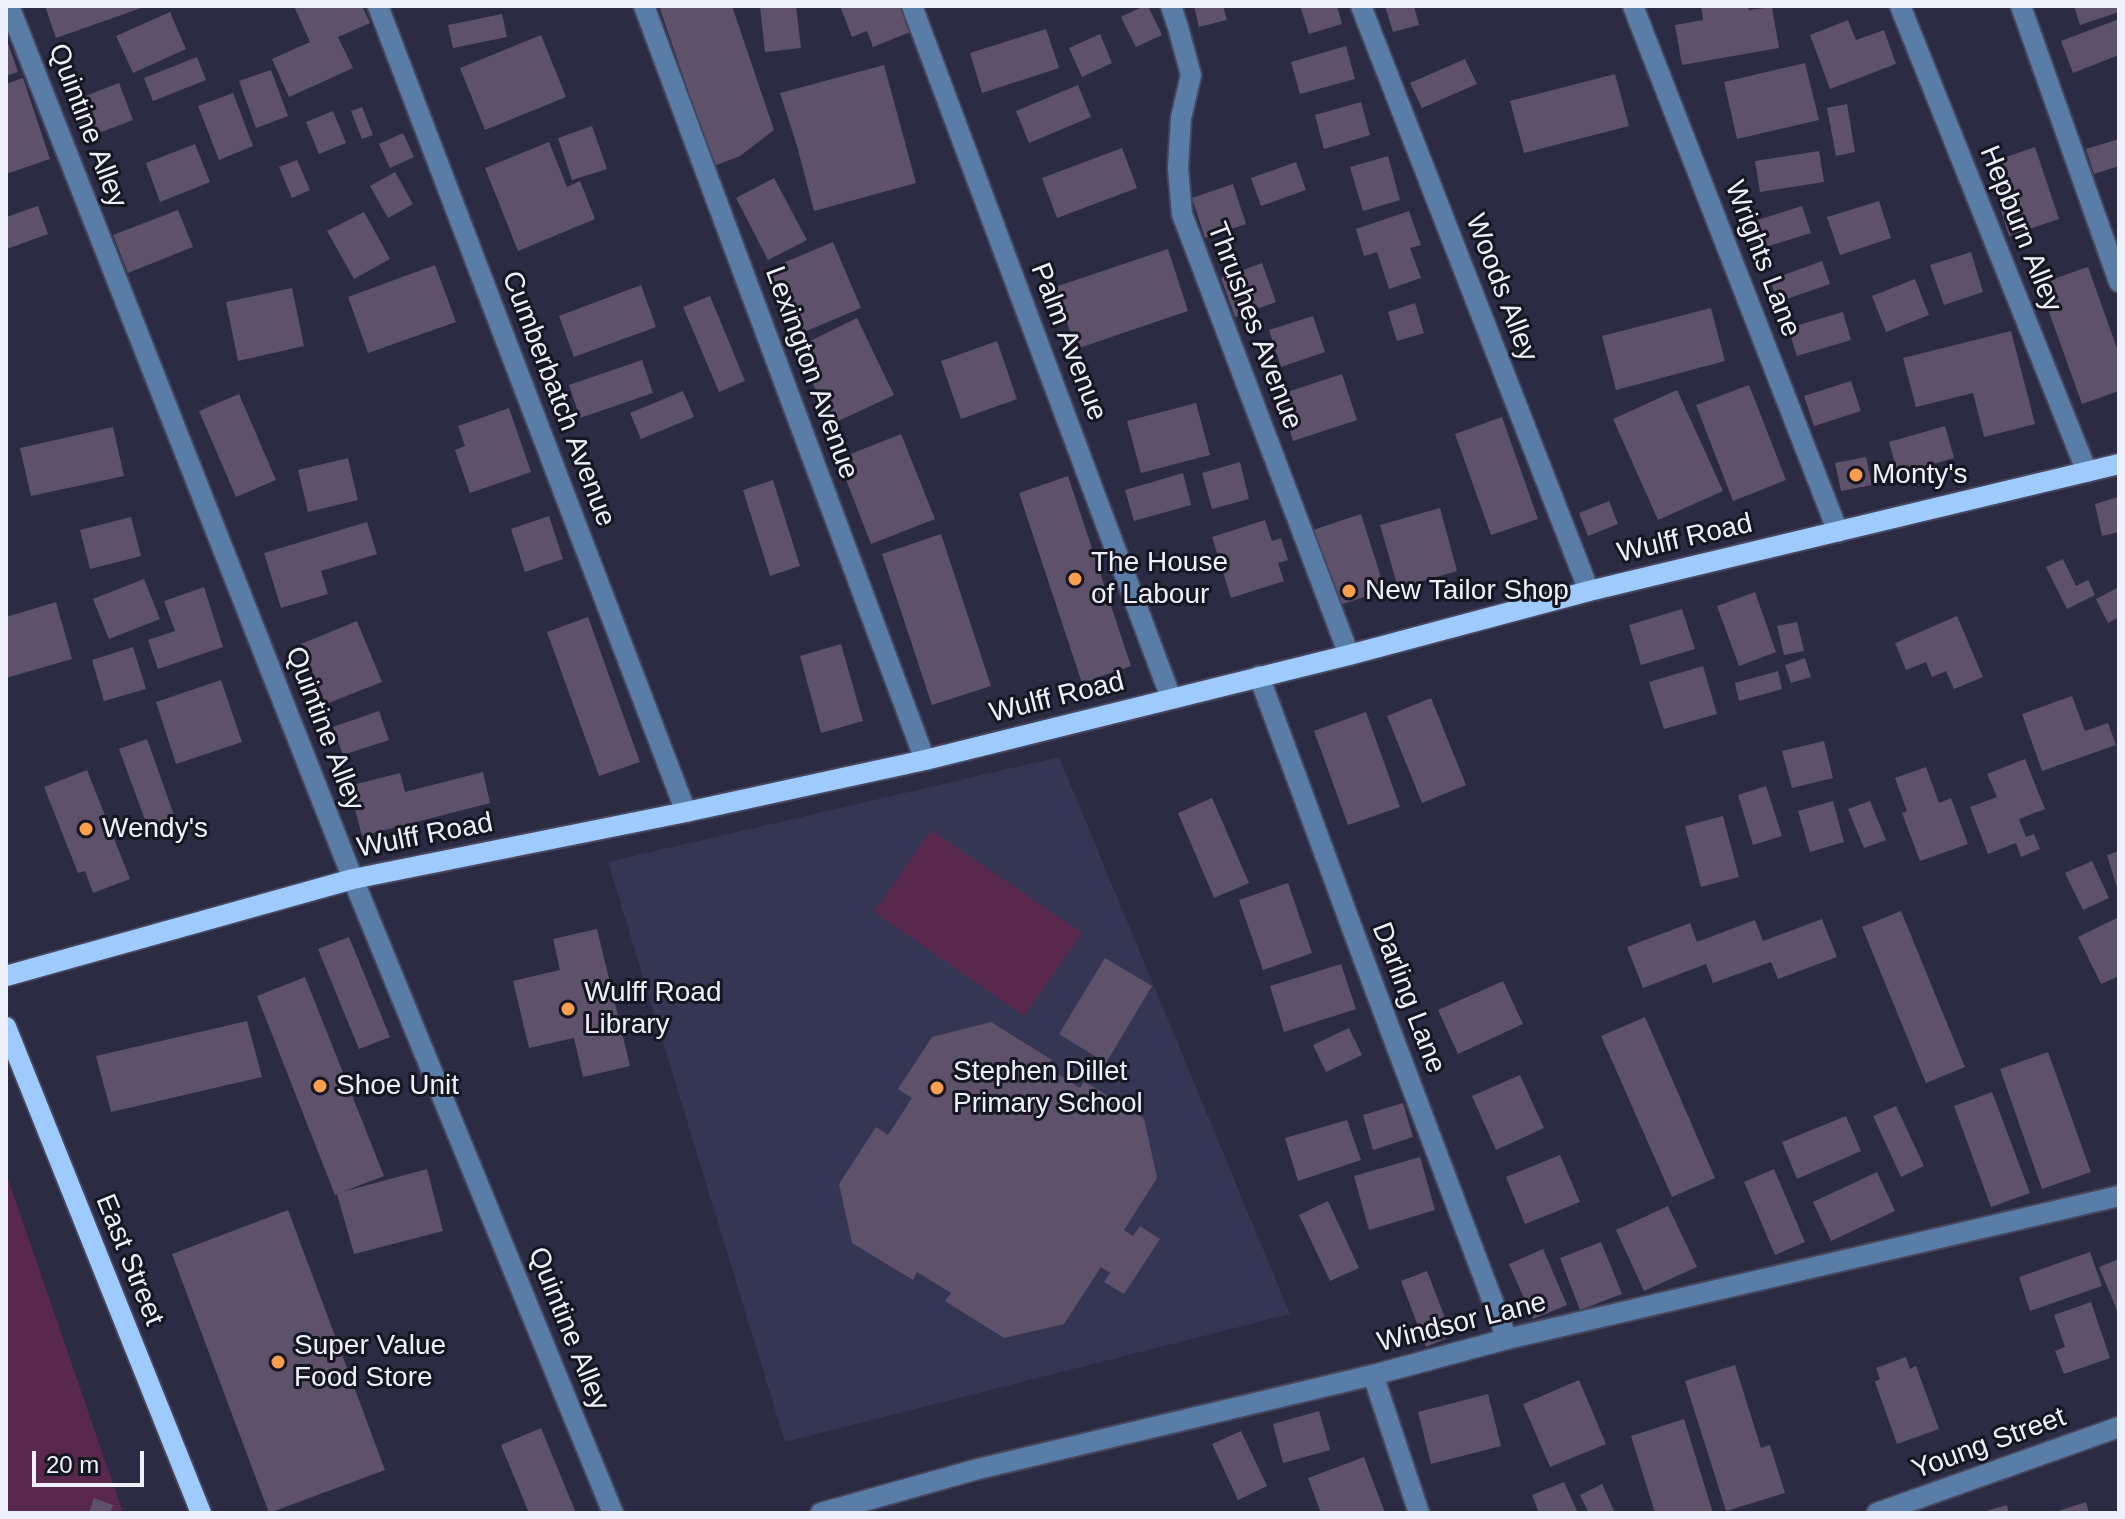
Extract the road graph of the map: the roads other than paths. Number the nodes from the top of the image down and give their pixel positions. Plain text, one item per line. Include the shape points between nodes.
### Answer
1 (9, 6) edge
2 (378, 6) edge
3 (644, 6) edge
4 (912, 6) edge
5 (1171, 6) edge
6 (1361, 6) edge
7 (1633, 6) edge
8 (1900, 6) edge
9 (2021, 6) edge
10 (2119, 282) edge
11 (2119, 464) edge
12 (2087, 472) junction
13 (1838, 532) junction
14 (1589, 591) junction
15 (1349, 655) junction
16 (1259, 676) junction
17 (1171, 698) junction
18 (925, 760) junction
19 (686, 812) junction
20 (353, 879) junction
21 (6, 976) edge
22 (6, 1027) edge
23 (2119, 1196) edge
24 (1507, 1339) junction
25 (1373, 1375) junction
26 (2119, 1427) edge
27 (201, 1513) edge
28 (613, 1513) edge
29 (821, 1513) edge
30 (1419, 1513) edge
31 (1877, 1513) edge

1 - 20 street, Quintine Alley
2 - 19 street, Cumberbatch Avenue
3 - 18 street, Lexington Avenue
4 - 17 street, Palm Avenue
5 - 15 street, Thrushes Avenue via 1191,75 1181,118 1182,214
6 - 14 street, Woods Alley
7 - 13 street, Wrights Lane
8 - 12 street, Hepburn Alley
9 - 10 street
11 - 12 main road, Wulff Road
12 - 13 main road, Wulff Road
13 - 14 main road, Wulff Road
14 - 15 main road, Wulff Road
15 - 16 main road, Wulff Road
16 - 17 main road, Wulff Road
16 - 24 street, Darling Lane
17 - 18 main road, Wulff Road
18 - 19 main road, Wulff Road
19 - 20 main road, Wulff Road
20 - 21 main road, Wulff Road
20 - 28 street, Quintine Alley
22 - 27 main road, East Street
23 - 24 street, Windsor Lane
24 - 25 street, Windsor Lane
25 - 29 street, Windsor Lane via 978,1469
25 - 30 street
26 - 31 street, Young Street

